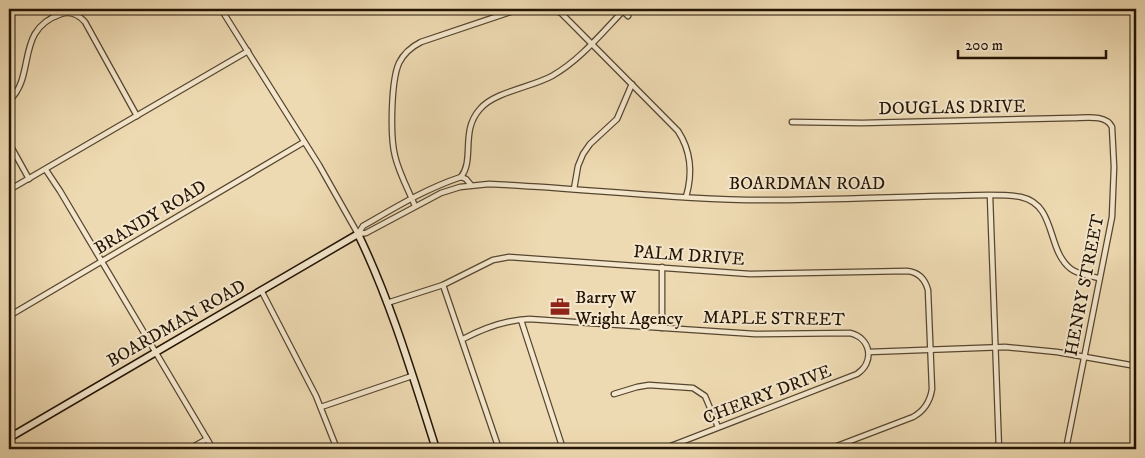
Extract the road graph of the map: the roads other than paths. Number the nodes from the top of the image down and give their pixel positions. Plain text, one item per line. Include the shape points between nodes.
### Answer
1 (221, 9) edge
2 (520, 9) edge
3 (552, 9) edge
4 (628, 16) dead end
5 (592, 43) junction
6 (248, 51) junction
7 (632, 84) junction
8 (9, 101) edge
9 (137, 116) junction
10 (792, 122) dead end
11 (1111, 124) joint
12 (9, 142) edge
13 (304, 142) junction
14 (46, 170) junction
15 (461, 177) junction
16 (29, 179) junction
17 (471, 186) junction
18 (574, 189) junction
19 (9, 190) edge
20 (686, 196) junction
21 (990, 196) junction
22 (412, 197) junction
23 (416, 206) junction
24 (358, 234) junction
25 (101, 262) junction
26 (662, 267) junction
27 (1099, 278) junction
28 (443, 285) junction
29 (261, 290) junction
30 (387, 303) junction
31 (9, 316) edge
32 (521, 320) junction
33 (662, 328) junction
34 (463, 340) junction
35 (995, 347) junction
36 (930, 350) junction
37 (156, 351) junction
38 (869, 352) junction
39 (1084, 357) junction
40 (1136, 366) edge
41 (412, 376) junction
42 (614, 394) dead end
43 (321, 407) junction
44 (718, 427) junction
45 (9, 438) edge
46 (207, 438) junction
47 (189, 449) edge
48 (213, 449) edge
49 (337, 449) edge
50 (436, 449) edge
51 (499, 449) edge
52 (563, 449) edge
53 (663, 449) edge
54 (829, 449) edge
55 (999, 449) edge
56 (1066, 449) edge

1 - 6 street
2 - 22 street via 421,42 402,58 395,76 392,140 397,163
3 - 5 street
4 - 5 street via 623,11
5 - 7 street
5 - 15 street via 554,75 482,106 470,125 466,168
6 - 9 street
6 - 13 street
7 - 18 street via 617,118 583,154
7 - 20 street via 673,126 686,145 691,170
8 - 9 street via 22,81 27,51 34,36 49,20 69,13 85,22
9 - 14 street
10 - 11 street, DOUGLAS DRIVE via 1103,118
11 - 27 street, HENRY STREET via 1114,196
12 - 16 street
13 - 24 street
13 - 25 street, BRANDY ROAD
14 - 16 street
14 - 25 street
15 - 17 street
15 - 22 street, BOARDMAN ROAD
16 - 19 street
17 - 18 street, BOARDMAN ROAD via 489,184
17 - 23 street, BOARDMAN ROAD via 441,193
18 - 20 street, BOARDMAN ROAD
20 - 21 street, BOARDMAN ROAD via 781,200
21 - 27 street, BOARDMAN ROAD via 1020,197 1034,203 1046,217 1064,262 1075,271
21 - 35 street
22 - 23 street
22 - 24 street, BOARDMAN ROAD via 363,226
23 - 24 street, BOARDMAN ROAD via 366,233
24 - 29 street, BOARDMAN ROAD
24 - 30 street
25 - 31 street, BRANDY ROAD
25 - 37 street
26 - 28 street, PALM DRIVE via 509,257 493,260
26 - 33 street
26 - 36 street, PALM DRIVE via 750,274 912,271 922,277 927,286
27 - 39 street, HENRY STREET
28 - 30 street, PALM DRIVE
28 - 34 street
29 - 37 street, BOARDMAN ROAD
29 - 43 street
30 - 41 street
32 - 33 street, MAPLE STREET
32 - 34 street, MAPLE STREET via 488,327
32 - 52 street
33 - 38 street, MAPLE STREET via 755,334 850,333 863,340
34 - 51 street
35 - 36 street
35 - 39 street
35 - 55 street
36 - 38 street
36 - 54 street, PALM DRIVE via 932,392 921,412
37 - 45 street, BOARDMAN ROAD
37 - 46 street
38 - 44 street, CHERRY DRIVE via 867,363 857,374
39 - 40 street
39 - 56 street, HENRY STREET
41 - 43 street
41 - 50 street
42 - 44 street via 649,385 693,388 707,399
43 - 49 street
44 - 53 street, CHERRY DRIVE
46 - 47 street
46 - 48 street

